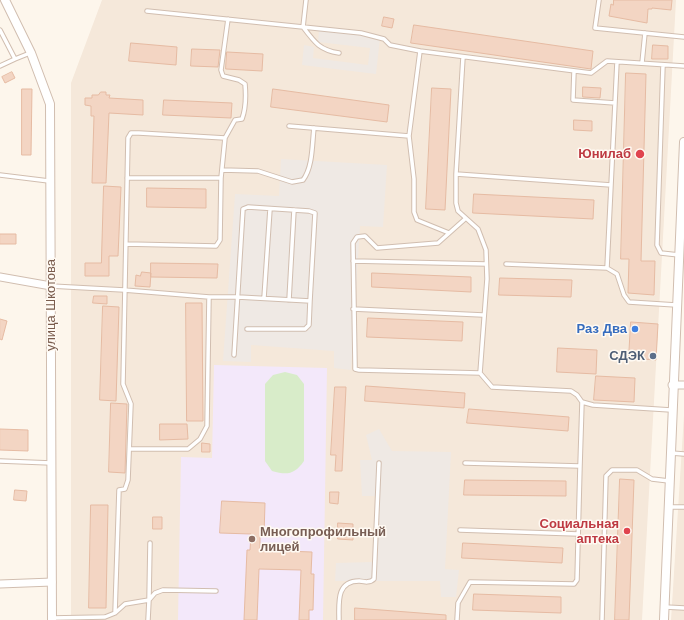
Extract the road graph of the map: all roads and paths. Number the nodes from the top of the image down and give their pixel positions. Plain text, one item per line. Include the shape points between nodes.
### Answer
1 (5, 0) edge
2 (306, 0) edge
3 (599, 0) edge
4 (147, 11) dead end
5 (228, 19) junction
6 (303, 27) junction
7 (0, 30) edge
8 (645, 33) junction
9 (684, 37) edge
10 (420, 51) junction
11 (31, 53) junction
12 (339, 53) dead end
13 (463, 57) junction
14 (15, 59) junction
15 (617, 62) junction
16 (642, 63) junction
17 (663, 64) junction
18 (0, 66) edge
19 (684, 66) edge
20 (574, 71) junction
21 (615, 103) junction
22 (289, 126) dead end
23 (314, 128) junction
24 (409, 136) junction
25 (225, 138) junction
26 (684, 142) edge
27 (684, 162) edge
28 (222, 170) junction
29 (0, 174) edge
30 (456, 174) junction
31 (127, 178) junction
32 (221, 178) junction
33 (50, 181) junction
34 (611, 185) junction
35 (270, 209) junction
36 (294, 210) junction
37 (465, 219) junction
38 (449, 233) junction
39 (682, 242) edge
40 (126, 244) junction
41 (679, 255) junction
42 (353, 260) junction
43 (486, 264) junction
44 (506, 264) dead end
45 (607, 268) junction
46 (0, 277) edge
47 (51, 286) junction
48 (124, 290) junction
49 (209, 297) junction
50 (238, 297) junction
51 (264, 298) junction
52 (289, 300) junction
53 (310, 301) junction
54 (676, 305) junction
55 (353, 310) junction
56 (483, 315) junction
57 (247, 328) dead end
58 (234, 355) dead end
59 (480, 373) junction
60 (672, 385) junction
61 (684, 385) edge
62 (582, 402) junction
63 (671, 410) junction
64 (130, 449) junction
65 (670, 453) junction
66 (684, 454) edge
67 (0, 461) edge
68 (52, 463) junction
69 (379, 463) dead end
70 (465, 463) dead end
71 (580, 466) junction
72 (669, 481) junction
73 (668, 507) junction
74 (684, 507) edge
75 (460, 530) dead end
76 (578, 534) junction
77 (150, 543) dead end
78 (52, 582) junction
79 (0, 584) edge
80 (216, 591) dead end
81 (149, 600) junction
82 (664, 607) junction
83 (684, 608) edge
84 (115, 613) junction
85 (52, 619) edge
86 (148, 620) edge
87 (339, 620) edge
88 (457, 620) edge
89 (602, 620) edge
90 (664, 620) edge

1 - 11 street, улица Шкотова
2 - 6 lane
3 - 8 lane via 595,28
4 - 5 lane
5 - 6 lane
5 - 25 lane via 221,70 223,76 245,84 246,90 242,119 235,120
6 - 10 lane via 361,32 379,37 390,45
6 - 12 lane via 315,44 326,51
7 - 14 lane
8 - 9 lane
8 - 16 lane
10 - 13 lane
10 - 24 lane
11 - 14 lane
11 - 33 street, улица Шкотова via 50,104
13 - 20 lane
13 - 30 lane
14 - 18 lane
15 - 16 lane
15 - 20 lane via 607,61 591,73
15 - 21 lane
16 - 17 lane
17 - 19 lane
17 - 41 lane via 657,245 661,253
20 - 21 lane via 573,100
21 - 34 lane
22 - 23 lane
23 - 24 lane
23 - 28 lane via 308,174 303,180 292,182 258,172
24 - 38 lane via 414,179 414,212 417,220
25 - 28 lane
25 - 31 lane via 131,133 128,138
26 - 27 street
27 - 39 street
28 - 32 lane
29 - 33 lane
30 - 34 lane
30 - 37 lane via 456,203 458,211
31 - 32 lane
31 - 40 lane
32 - 40 lane via 220,240 216,246
33 - 47 street, улица Шкотова
34 - 45 lane
35 - 36 lane
35 - 50 lane via 243,209
35 - 51 lane
36 - 52 lane
36 - 53 lane via 315,213
37 - 38 lane
37 - 43 lane via 478,229 486,250
38 - 42 lane via 438,242 377,248 365,236 357,237 353,243
39 - 41 street
40 - 48 lane
41 - 54 street
42 - 43 lane
42 - 55 lane
43 - 56 lane
44 - 45 lane
45 - 54 lane via 617,274 629,302
46 - 47 street
47 - 48 lane
47 - 68 street, улица Шкотова
48 - 49 lane
48 - 64 lane via 123,384 131,404
49 - 50 lane
49 - 64 lane via 207,426 200,439 188,449
50 - 51 lane
50 - 58 lane
51 - 52 lane
52 - 53 lane
53 - 57 lane via 309,325 305,329
54 - 60 street
55 - 56 lane
55 - 59 lane via 355,369
56 - 59 lane
59 - 62 lane via 492,387 571,391
60 - 61 street
60 - 63 street
62 - 63 lane via 593,405
62 - 71 lane
63 - 65 street
64 - 84 lane via 128,480 125,489 118,490
65 - 66 lane
65 - 72 street
67 - 68 lane
68 - 78 street, улица Шкотова
69 - 87 lane via 374,579 371,582 351,581 342,588
70 - 71 lane
71 - 76 lane
72 - 73 street
72 - 89 lane via 652,479 637,470 612,470 606,476
73 - 74 lane
73 - 82 street
75 - 76 lane
76 - 88 lane via 577,580 574,584 470,582 458,603
77 - 81 lane
78 - 79 street
78 - 85 street, улица Шкотова
80 - 81 lane via 163,590 155,593
81 - 84 lane via 125,604
81 - 86 lane
82 - 83 lane
82 - 90 street
84 - 85 lane via 105,617

